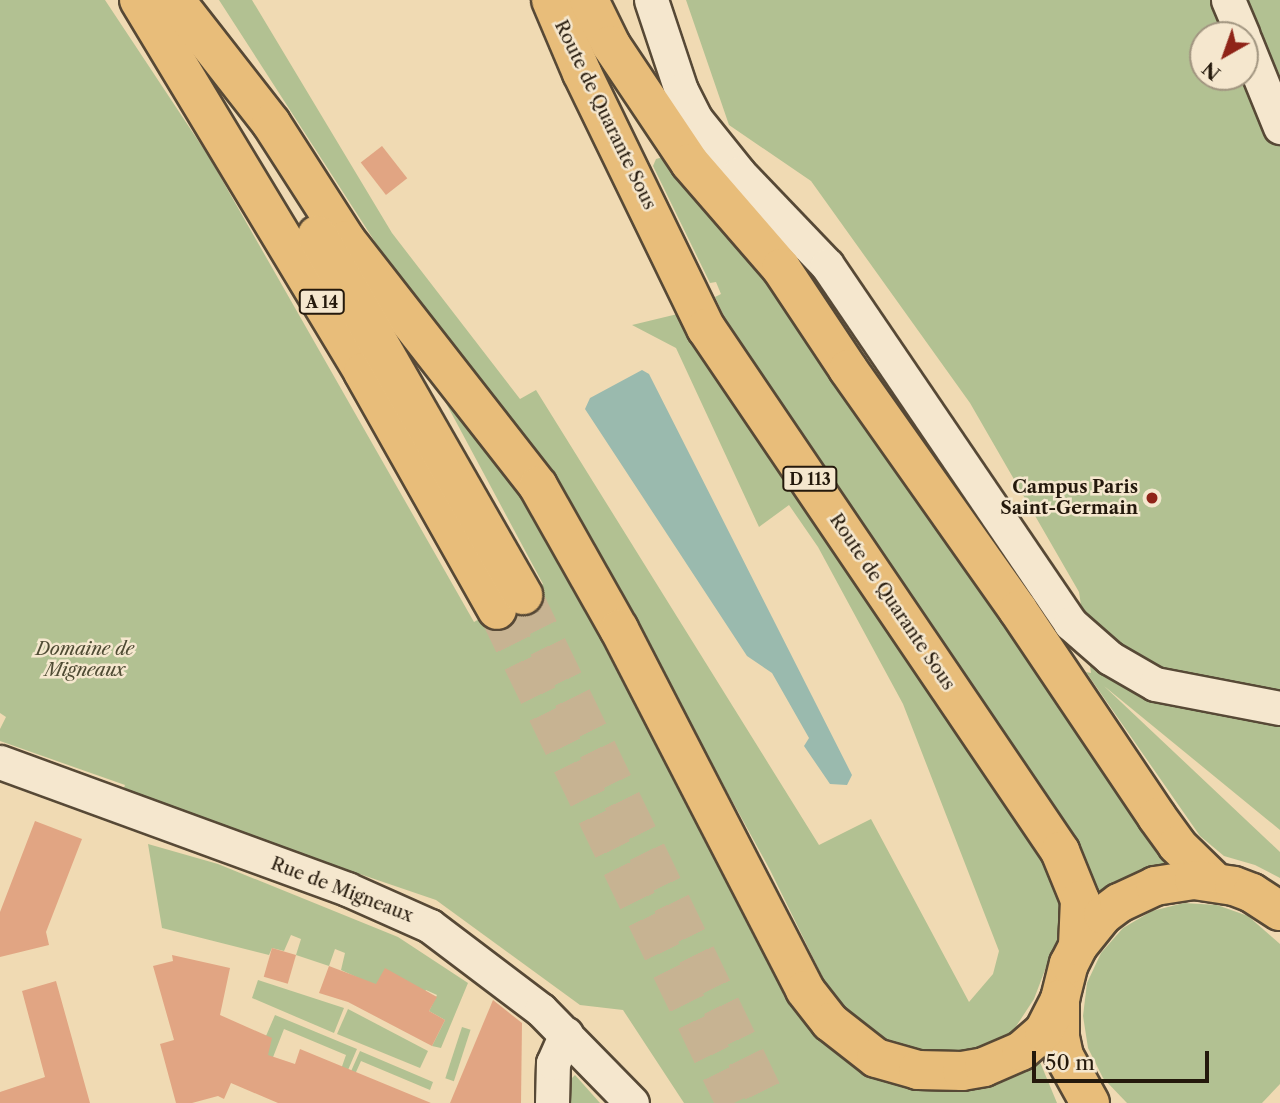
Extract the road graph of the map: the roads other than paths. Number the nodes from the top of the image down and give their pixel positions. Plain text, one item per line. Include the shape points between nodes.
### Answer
1 (139, 0) edge
2 (174, 0) edge
3 (551, 0) edge
4 (589, 0) edge
5 (651, 0) edge
6 (1228, 0) edge
7 (1236, 21) edge
8 (1259, 75) edge
9 (1280, 127) edge
10 (1280, 708) edge
11 (0, 762) edge
12 (1214, 881) junction
13 (1280, 911) edge
14 (1078, 946) junction
15 (1059, 999) junction
16 (566, 1034) junction
17 (1084, 1099) edge
18 (552, 1103) edge
19 (632, 1103) edge

1 - 2 main road, A 14 via 363,372 510,602 371,327
2 - 15 main road via 271,123 346,240 538,486 619,629 805,990 830,1022 860,1048 896,1065 962,1071 1021,1051 1044,1031
3 - 14 main road, Route de Quarante Sous / D 113 via 706,328 1060,851 1080,900
4 - 12 main road, Route de Quarante Sous via 611,45 690,163 781,268 1171,836
5 - 10 street via 695,118 739,173 827,265 1070,623 1110,658 1155,684
6 - 7 street
8 - 9 street
11 - 16 street, Rue de Migneaux via 403,911 469,953
12 - 13 main road, Route de Quarante Sous via 1252,893
12 - 14 main road, Route de Quarante Sous via 1174,882 1136,893 1103,915
14 - 15 main road, Route de Quarante Sous
15 - 17 main road, Route de Quarante Sous via 1064,1056
16 - 18 street via 553,1063
16 - 19 street, Rue de Migneaux

